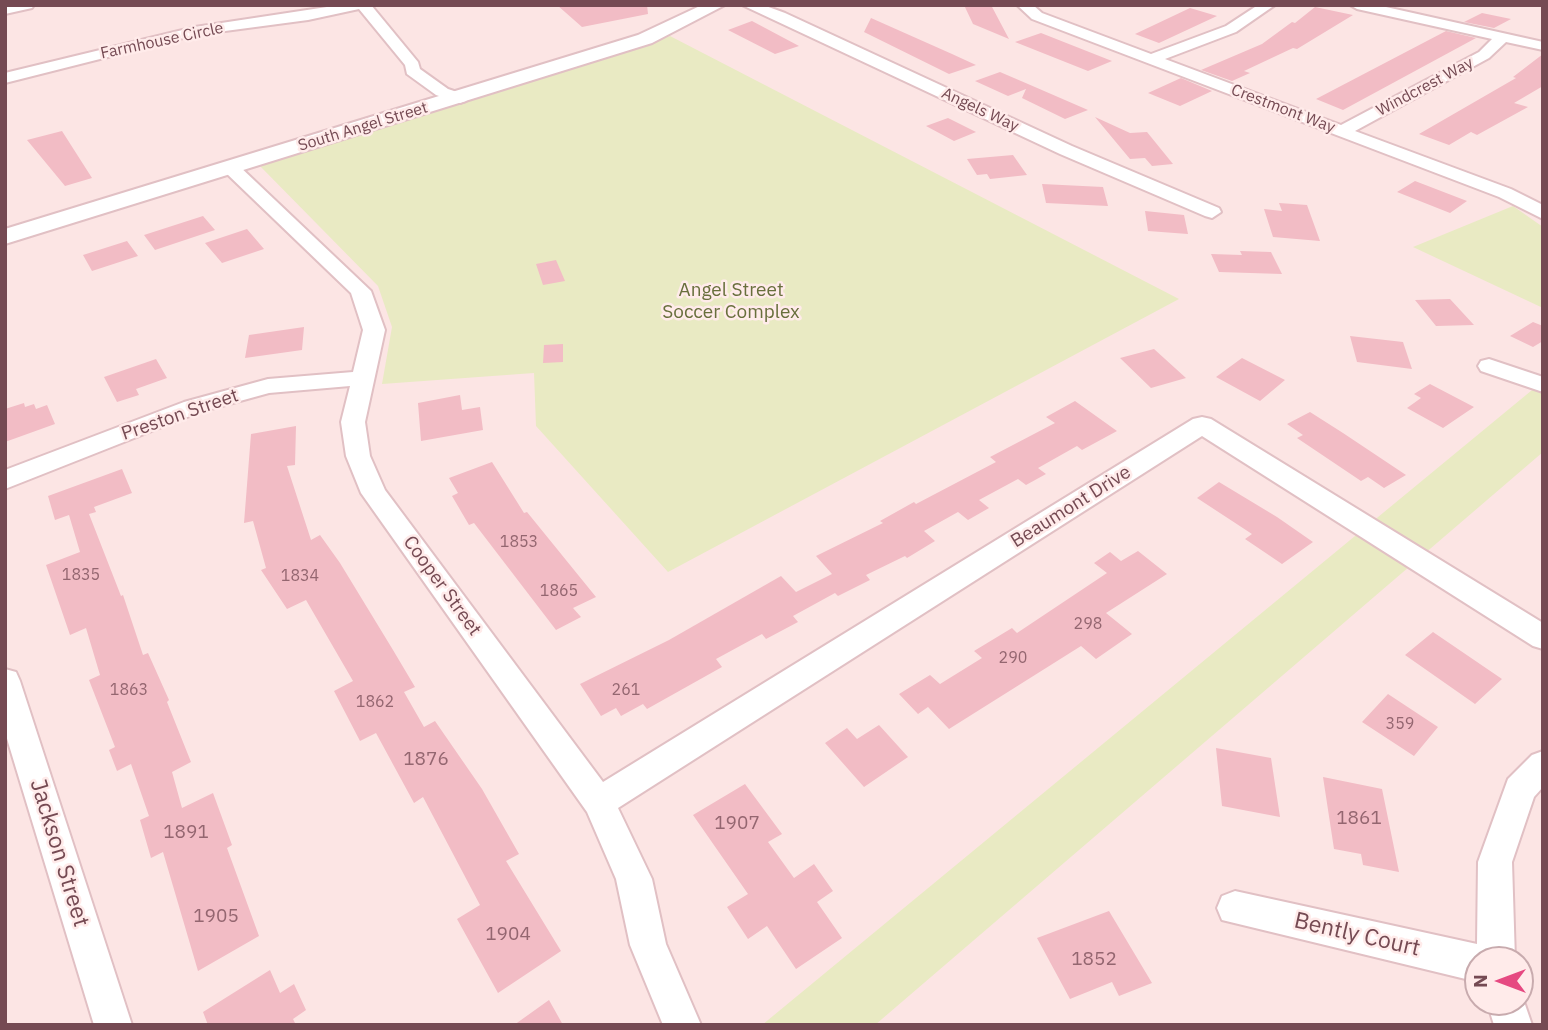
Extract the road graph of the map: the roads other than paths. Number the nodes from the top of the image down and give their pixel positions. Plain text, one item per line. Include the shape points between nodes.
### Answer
1 (27, 5) edge
2 (362, 5) edge
3 (716, 5) edge
4 (749, 5) edge
5 (1024, 5) edge
6 (1268, 5) edge
7 (1357, 5) edge
8 (5, 10) edge
9 (1503, 37) junction
10 (1543, 46) edge
11 (1152, 59) junction
12 (5, 78) edge
13 (460, 98) junction
14 (1342, 131) junction
15 (231, 168) junction
16 (1212, 212) dead end
17 (1543, 213) edge
18 (5, 237) edge
19 (1489, 366) dead end
20 (362, 378) junction
21 (1543, 385) edge
22 (5, 480) edge
23 (1543, 638) edge
24 (5, 681) edge
25 (1543, 765) edge
26 (599, 802) junction
27 (1235, 908) dead end
28 (1496, 946) edge
29 (1464, 960) edge
30 (113, 1025) edge
31 (682, 1025) edge

1 - 8 street
2 - 12 street, Farmhouse Circle via 195,31
2 - 13 street via 413,65 412,71 442,92
3 - 13 street, South Angel Street via 645,39
4 - 16 street, Angels Way
5 - 11 street, Crestmont Way via 1037,16
6 - 11 street via 1231,29
7 - 9 street
9 - 10 street
9 - 14 street, Windcrest Way via 1484,55
11 - 14 street, Crestmont Way
13 - 15 street, South Angel Street
14 - 17 street, Crestmont Way via 1505,193
15 - 18 street, South Angel Street
15 - 20 street, Cooper Street via 361,291 374,330
19 - 21 street
20 - 22 street, Preston Street via 268,386 192,407
20 - 26 street, Cooper Street via 353,422 358,456 374,493
23 - 26 street, Beaumont Drive via 1202,425
24 - 30 street, Jackson Street
25 - 28 street via 1520,789 1495,862
26 - 31 street, Cooper Street via 634,879 648,945
27 - 29 street, Bently Court

